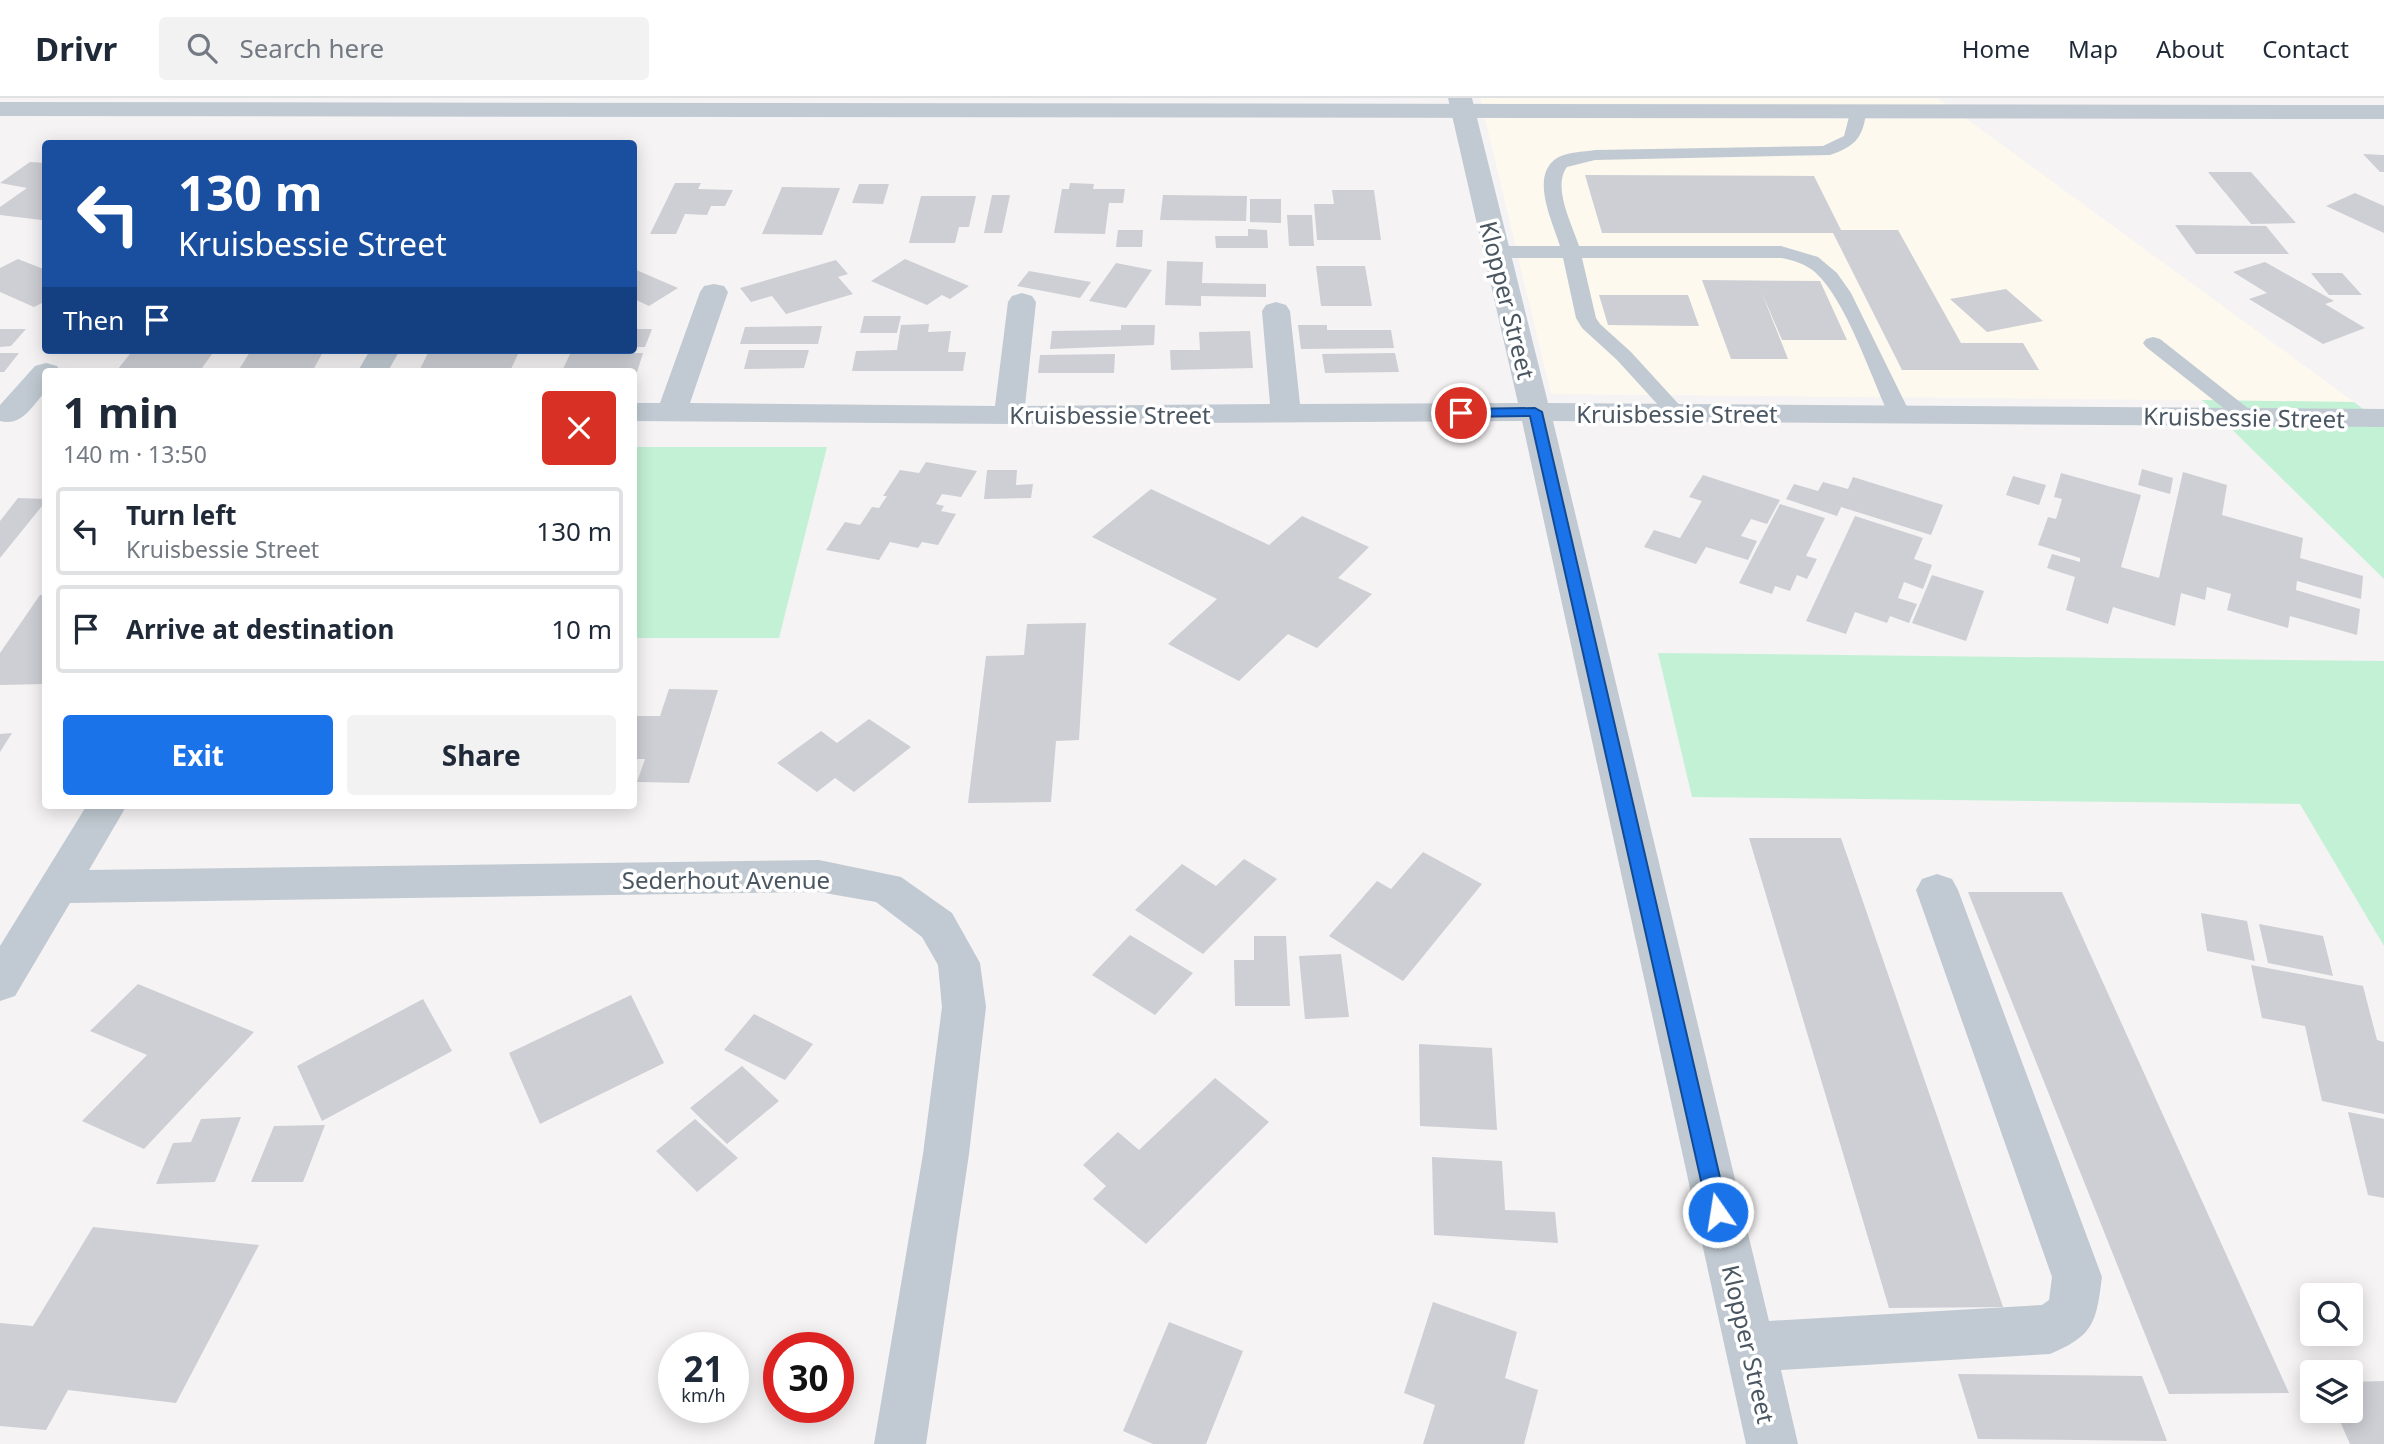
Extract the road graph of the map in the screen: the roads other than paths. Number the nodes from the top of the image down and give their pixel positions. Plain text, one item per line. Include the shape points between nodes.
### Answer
1 (1462, 105) edge
2 (0, 109) edge
3 (1858, 113) junction
4 (2384, 113) edge
5 (1496, 252) junction
6 (1572, 254) junction
7 (714, 292) dead end
8 (1022, 302) dead end
9 (1276, 311) dead end
10 (2153, 343) dead end
11 (61, 354) edge
12 (49, 368) edge
13 (42, 375) edge
14 (637, 412) edge
15 (672, 412) junction
16 (1535, 412) junction
17 (1286, 413) junction
18 (4, 414) edge
19 (42, 414) edge
20 (1676, 414) junction
21 (1899, 414) junction
22 (1009, 415) junction
23 (2247, 417) junction
24 (2384, 418) edge
25 (105, 809) edge
26 (56, 887) junction
27 (1937, 890) dead end
28 (0, 983) edge
29 (1749, 1347) junction
30 (900, 1444) edge
31 (1772, 1444) edge

1 - 2 street
1 - 3 street
1 - 5 street, Klopper Street
3 - 4 street
3 - 6 lane via 1856,132 1848,143 1824,151 1595,155 1561,163 1553,174 1552,187
5 - 6 lane
5 - 16 street, Klopper Street
6 - 20 lane via 1592,328
6 - 21 lane via 1781,252 1803,257 1822,267 1839,288
7 - 15 street
8 - 22 street
9 - 17 street
10 - 23 lane
11 - 12 street
13 - 18 street
14 - 15 street, Kruisbessie Street
15 - 22 street, Kruisbessie Street
16 - 17 street, Kruisbessie Street
16 - 20 street, Kruisbessie Street
16 - 29 street, Klopper Street
17 - 22 street, Kruisbessie Street
18 - 19 street
20 - 21 street, Kruisbessie Street
21 - 23 street, Kruisbessie Street
23 - 24 street, Kruisbessie Street
25 - 26 street
26 - 28 street
26 - 30 street, Sederhout Avenue via 819,876 887,888 937,925 958,963 964,1007
27 - 29 street via 2077,1277 2072,1313 2050,1329
29 - 31 street, Klopper Street

